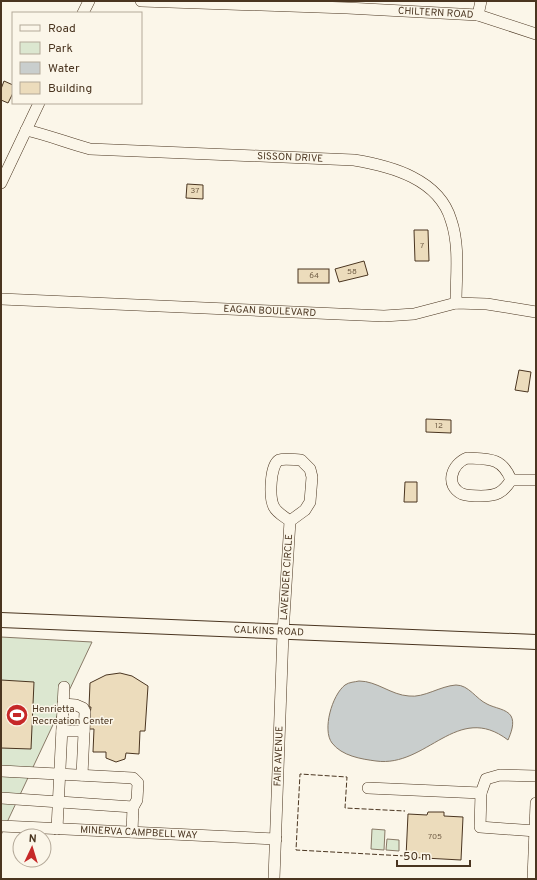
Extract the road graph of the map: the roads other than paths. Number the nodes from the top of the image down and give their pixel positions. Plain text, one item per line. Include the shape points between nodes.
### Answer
1 (89, 1) edge
2 (141, 1) edge
3 (481, 1) edge
4 (348, 4) edge
5 (84, 12) edge
6 (478, 15) junction
7 (536, 34) edge
8 (39, 104) edge
9 (26, 130) junction
10 (1, 183) edge
11 (1, 299) edge
12 (456, 303) junction
13 (536, 312) edge
14 (511, 480) junction
15 (536, 480) edge
16 (290, 521) junction
17 (1, 620) edge
18 (283, 633) junction
19 (536, 642) edge
20 (64, 687) dead end
21 (63, 704) junction
22 (62, 730) junction
23 (84, 731) junction
24 (1, 771) edge
25 (60, 774) junction
26 (82, 775) junction
27 (536, 776) edge
28 (368, 788) dead end
29 (481, 794) junction
30 (1, 798) edge
31 (59, 802) junction
32 (536, 803) edge
33 (133, 807) junction
34 (1, 826) edge
35 (57, 829) junction
36 (536, 831) edge
37 (132, 832) junction
38 (276, 839) junction
39 (274, 879) edge
40 (533, 879) edge

1 - 5 street
2 - 4 street, CHILTERN ROAD
3 - 6 street
4 - 6 street, CHILTERN ROAD
6 - 7 street, CHILTERN ROAD
8 - 9 street
9 - 10 street
9 - 12 street, SISSON DRIVE via 90,149 354,160 394,169 428,188 441,202 451,219 455,237
11 - 12 street, EAGAN BOULEVARD via 384,316 414,314
12 - 13 street, EAGAN BOULEVARD via 488,304
14 - 14 street via 502,465 489,459 467,458 456,464 452,471 453,484 462,494 468,496 492,496 505,489
14 - 15 street
16 - 16 street, LAVENDER CIRCLE via 305,510 310,502 312,477 310,469 301,460 281,460 272,470 271,501
16 - 18 street, LAVENDER CIRCLE
17 - 18 main road, CALKINS ROAD
18 - 19 main road, CALKINS ROAD
18 - 38 street, FAIR AVENUE
20 - 21 street
21 - 22 street
21 - 23 street via 83,708
22 - 23 street
22 - 25 street
23 - 26 street
24 - 25 street
25 - 26 street
25 - 31 street
26 - 33 street via 133,778 138,783 137,800
27 - 29 street via 500,775 486,779
28 - 29 street
29 - 36 street via 480,827
30 - 31 street
31 - 33 street
31 - 35 street
32 - 36 street
33 - 37 street
34 - 35 street, MINERVA CAMPBELL WAY
35 - 37 street, MINERVA CAMPBELL WAY
36 - 40 street
37 - 38 street, MINERVA CAMPBELL WAY
38 - 39 street, FAIR AVENUE

